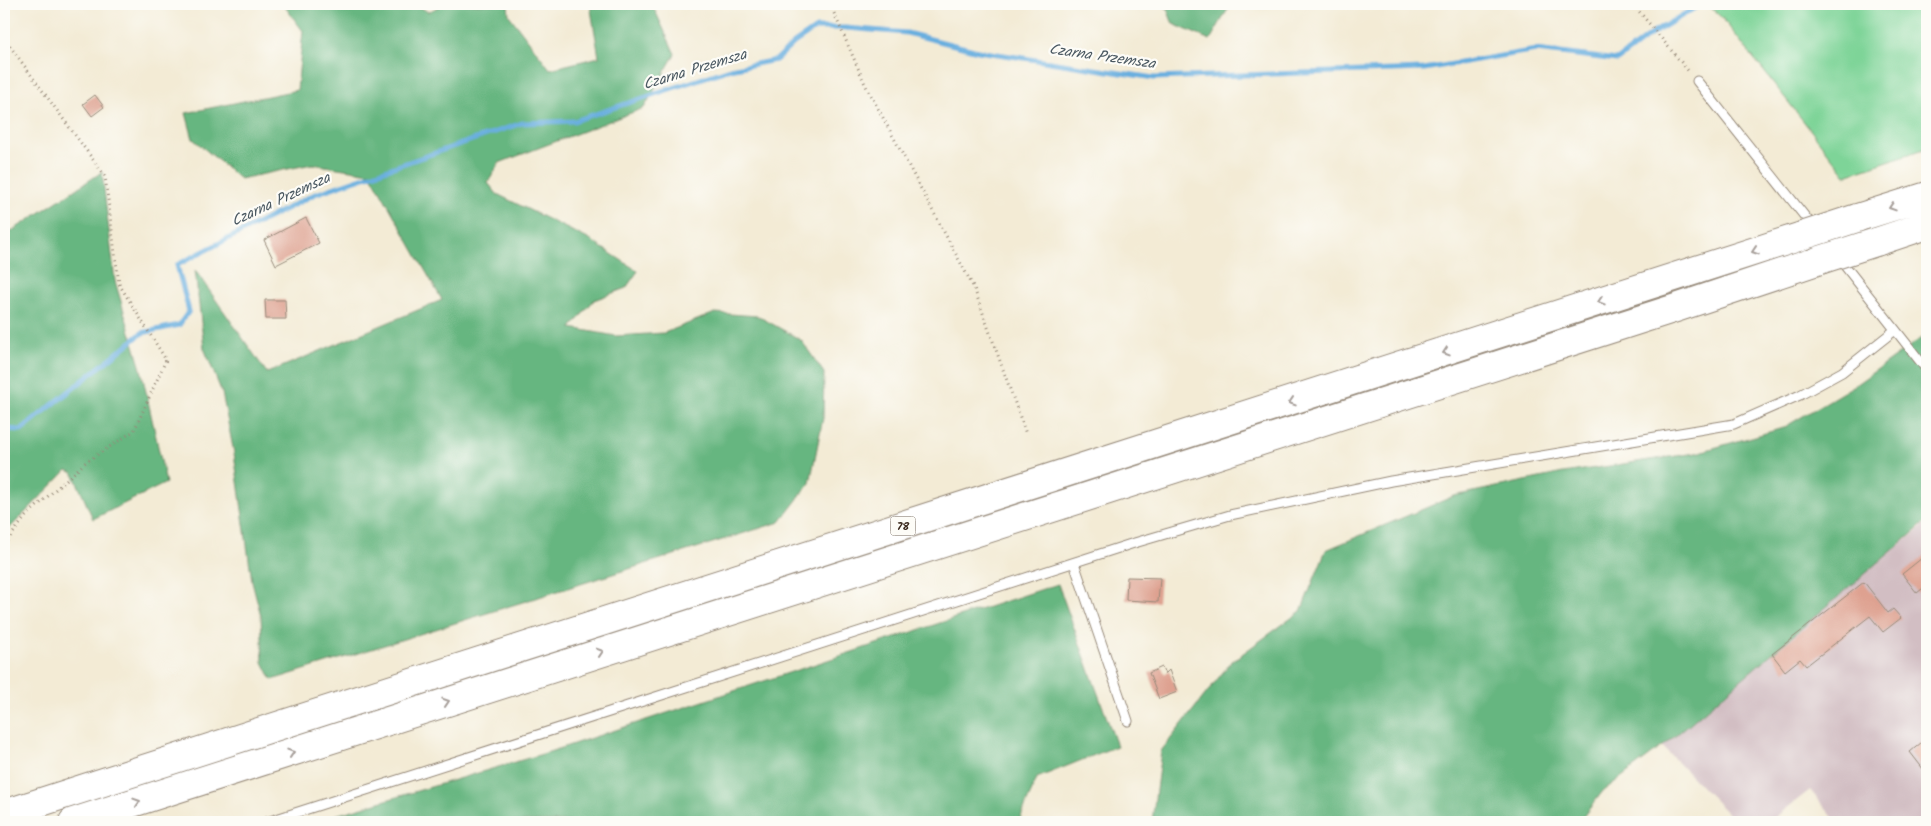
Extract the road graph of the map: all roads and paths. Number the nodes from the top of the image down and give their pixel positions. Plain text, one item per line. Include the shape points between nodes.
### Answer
1 (830, 4) edge
2 (1633, 4) edge
3 (4, 38) edge
4 (1697, 82) joint
5 (1927, 196) edge
6 (1927, 225) edge
7 (1818, 245) junction
8 (1895, 330) junction
9 (1927, 370) edge
10 (1026, 434) dead end
11 (4, 545) edge
12 (1074, 563) junction
13 (1128, 721) dead end
14 (4, 814) edge
15 (74, 822) edge
16 (267, 822) edge

1 - 10 path via 865,84 974,288
2 - 4 path
3 - 11 path via 105,176 119,284 166,360 134,431 86,462 26,516
4 - 7 lane
5 -> 7 main road, 78, bridge via 1857,218
6 - 7 main road, 78, bridge via 1876,242
7 - 8 lane
7 -> 14 main road, 78
15 -> 7 main road, 78 via 1676,308
8 - 9 lane
8 - 12 lane via 1842,372 1800,395 1734,424 1391,481 1230,515
12 - 13 lane
12 - 16 lane

